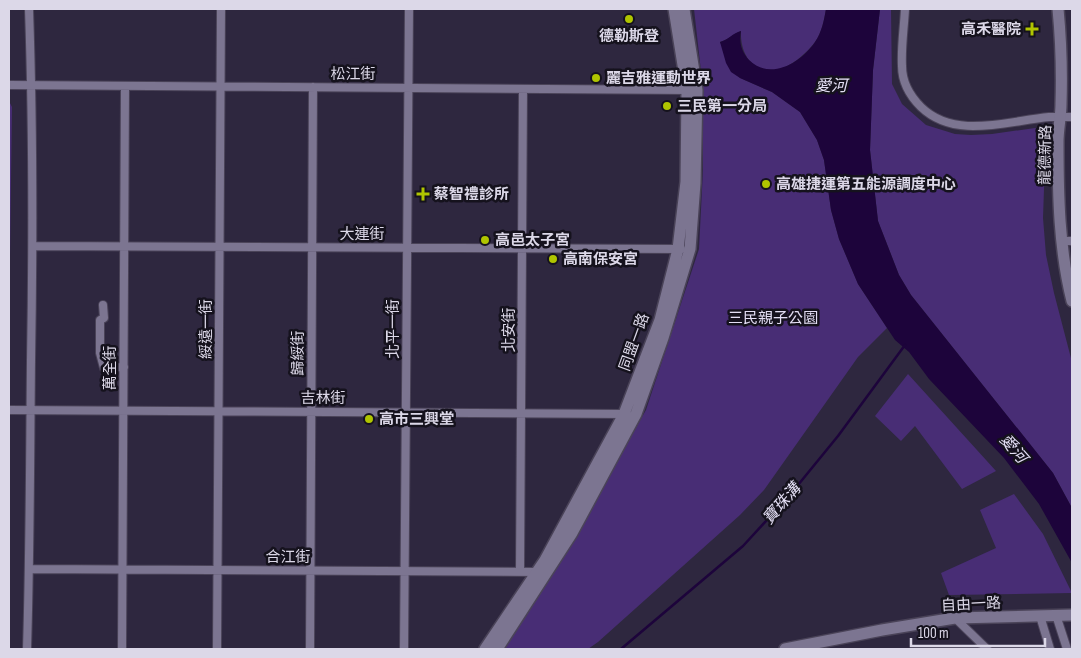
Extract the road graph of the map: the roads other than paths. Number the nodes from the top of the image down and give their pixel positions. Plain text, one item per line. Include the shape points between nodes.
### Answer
1 (29, 9) edge
2 (221, 9) edge
3 (409, 9) edge
4 (674, 9) edge
5 (684, 9) edge
6 (905, 9) edge
7 (1058, 9) edge
8 (9, 86) edge
9 (32, 86) junction
10 (125, 86) junction
11 (220, 87) junction
12 (313, 87) junction
13 (408, 88) junction
14 (523, 89) junction
15 (692, 90) junction
16 (1060, 117) junction
17 (1072, 117) edge
18 (1066, 241) edge
19 (32, 246) junction
20 (124, 246) junction
21 (220, 247) junction
22 (312, 247) junction
23 (407, 248) junction
24 (523, 248) junction
25 (678, 249) junction
26 (690, 249) junction
27 (1072, 301) edge
28 (103, 305) dead end
29 (124, 367) junction
30 (9, 410) edge
31 (31, 410) junction
32 (124, 410) junction
33 (219, 411) junction
34 (312, 412) junction
35 (406, 413) junction
36 (522, 414) junction
37 (624, 414) junction
38 (636, 414) junction
39 (29, 569) junction
40 (122, 570) junction
41 (217, 570) junction
42 (310, 571) junction
43 (404, 571) junction
44 (520, 572) junction
45 (542, 572) junction
46 (1056, 615) junction
47 (1072, 615) edge
48 (1040, 616) junction
49 (955, 618) junction
50 (27, 649) edge
51 (122, 649) edge
52 (217, 649) edge
53 (310, 649) edge
54 (404, 649) edge
55 (486, 649) edge
56 (497, 649) edge
57 (785, 649) edge
58 (987, 649) edge
59 (1050, 649) edge
60 (1067, 649) edge

1 - 9 street
2 - 11 street, 綏遠一街
3 - 13 street, 北平一街
4 - 15 street, 同盟一路
5 - 15 street, 同盟一路
6 - 16 street via 902,67 909,92 926,112 938,120 964,126
7 - 16 street, 龍德新路
8 - 9 street, 松江街
9 - 10 street, 松江街
9 - 19 street
10 - 11 street, 松江街
10 - 20 street, 萬全街
11 - 12 street, 松江街
11 - 21 street, 綏遠一街
12 - 13 street, 松江街
12 - 22 street, 歸綏街
13 - 14 street, 松江街
13 - 23 street, 北平一街
14 - 15 street, 松江街
14 - 24 street, 北安街
15 - 25 street, 同盟一路
15 - 26 street, 同盟一路 via 695,182
16 - 17 street
16 - 18 street, 龍德新路 via 1058,145
18 - 27 street, 龍德新路 via 1063,259
19 - 20 street, 大連街
19 - 31 street
20 - 21 street, 大連街
20 - 29 street, 萬全街
21 - 22 street, 大連街
21 - 33 street, 綏遠一街
22 - 23 street, 大連街
22 - 34 street, 歸綏街
23 - 24 street, 大連街
23 - 35 street, 北平一街
24 - 25 street, 大連街
24 - 36 street, 北安街
25 - 26 street, 大連街
25 - 37 street, 同盟一路 via 660,320
26 - 38 street, 同盟一路
28 - 29 street via 100,353 104,368
29 - 32 street, 萬全街
30 - 31 street, 吉林街
31 - 32 street, 吉林街
31 - 39 street
32 - 33 street, 吉林街
32 - 40 street, 萬全街
33 - 34 street, 吉林街
33 - 41 street, 綏遠一街
34 - 35 street, 吉林街
34 - 42 street, 歸綏街
35 - 36 street, 吉林街
35 - 43 street, 北平一街
36 - 37 street, 吉林街
36 - 44 street, 北安街
37 - 38 street, 吉林街
37 - 45 street, 同盟一路
38 - 45 street, 同盟一路 via 572,533
39 - 40 street, 合江街
39 - 50 street
40 - 41 street, 合江街
40 - 51 street, 萬全街
41 - 42 street, 合江街
41 - 52 street, 綏遠一街
42 - 43 street, 合江街
42 - 53 street, 歸綏街
43 - 44 street, 合江街
43 - 54 street, 北平一街
44 - 45 street, 合江街
45 - 55 street, 同盟一路
45 - 56 street, 同盟一路
46 - 47 street, 自由一路
46 - 48 street, 自由一路
46 - 60 street
48 - 49 street, 自由一路
48 - 59 street
49 - 57 street, 自由一路
49 - 58 street

